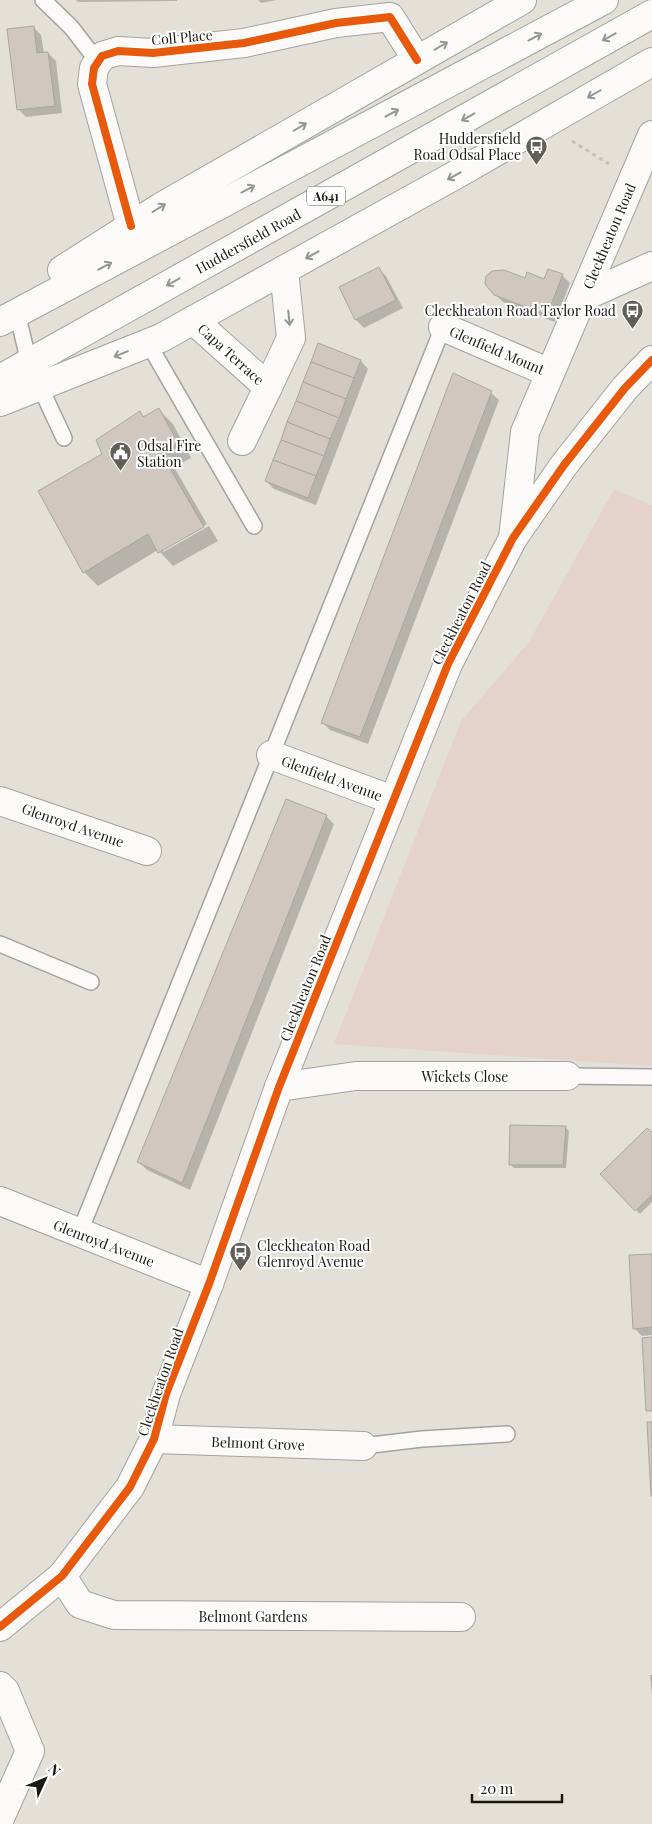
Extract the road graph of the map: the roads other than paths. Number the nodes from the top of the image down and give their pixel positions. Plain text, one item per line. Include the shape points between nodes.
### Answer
1 (43, 0) edge
2 (604, 0) edge
3 (513, 1) edge
4 (652, 14) edge
5 (417, 60) junction
6 (98, 62) junction
7 (652, 62) edge
8 (652, 135) edge
9 (131, 226) junction
10 (652, 266) edge
11 (284, 270) junction
12 (583, 297) junction
13 (8, 311) edge
14 (194, 320) junction
15 (443, 327) joint
16 (148, 343) junction
17 (652, 360) edge
18 (550, 373) junction
19 (34, 375) junction
20 (0, 379) edge
21 (268, 387) junction
22 (0, 402) edge
23 (64, 438) dead end
24 (242, 441) dead end
25 (254, 526) dead end
26 (513, 538) junction
27 (271, 755) junction
28 (393, 800) junction
29 (0, 801) edge
30 (147, 851) dead end
31 (0, 944) edge
32 (91, 982) dead end
33 (567, 1076) joint
34 (652, 1077) edge
35 (279, 1087) junction
36 (0, 1201) edge
37 (79, 1234) junction
38 (209, 1284) junction
39 (507, 1434) dead end
40 (154, 1439) junction
41 (362, 1446) joint
42 (62, 1576) junction
43 (461, 1617) dead end
44 (0, 1627) edge
45 (0, 1686) edge
46 (0, 1818) edge

1 - 6 lane
13 -> 2 street
5 -> 3 street
4 -> 19 street, Huddersfield Road / A641
5 - 6 street, Coll Place via 390,17 336,23 244,43 152,53 118,51 102,56
9 -> 5 street
6 - 9 street via 92,84
7 -> 11 street
8 - 12 street, Cleckheaton Road
9 - 13 street
10 - 12 street
11 - 14 street
11 -> 21 street, Capa Terrace via 291,338
12 - 18 street, Cleckheaton Road
13 - 19 lane
14 - 16 street
14 - 21 street, Capa Terrace
15 - 18 street, Glenfield Mount
15 - 27 lane
16 -> 19 street
16 - 25 lane
17 - 26 street, Cleckheaton Road via 625,388 564,465
18 - 26 street, Cleckheaton Road via 525,432
19 - 20 street, Huddersfield Road / A641
19 - 22 street
19 - 23 lane
21 - 24 street, Capa Terrace
26 - 28 street, Cleckheaton Road via 448,664
27 - 28 street, Glenfield Avenue
27 - 37 lane
28 - 35 street, Cleckheaton Road
29 - 30 street, Glenroyd Avenue
31 - 32 lane
33 - 34 lane, Wickets Close
33 - 35 street, Wickets Close via 356,1076
35 - 38 street, Cleckheaton Road
36 - 37 street, Glenroyd Avenue
37 - 38 street, Glenroyd Avenue
38 - 40 street, Cleckheaton Road via 166,1394
39 - 41 lane
40 - 41 street, Belmont Grove
40 - 42 street, Cleckheaton Road via 130,1487
42 - 43 street, Belmont Gardens via 80,1604 114,1615
42 - 44 street, Cleckheaton Road
45 - 46 street via 30,1751

